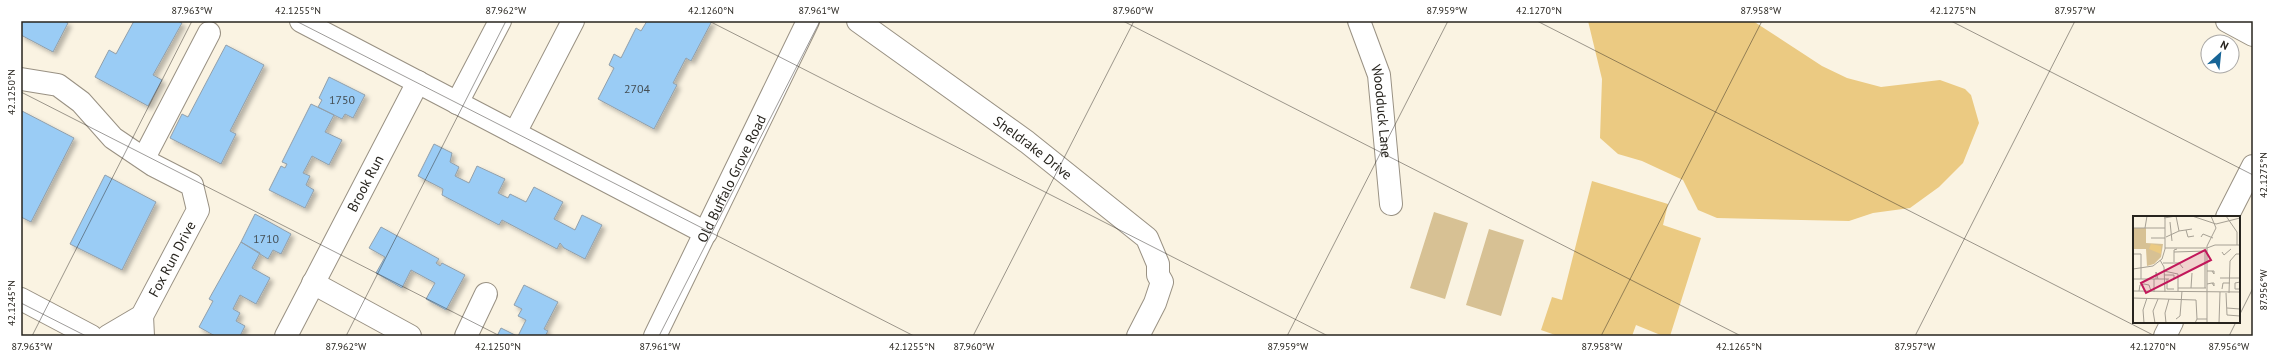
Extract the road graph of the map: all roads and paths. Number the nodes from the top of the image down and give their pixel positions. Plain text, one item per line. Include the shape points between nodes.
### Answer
1 (301, 21) edge
2 (500, 21) edge
3 (573, 21) edge
4 (808, 21) edge
5 (858, 21) edge
6 (1359, 21) edge
7 (2227, 21) edge
8 (209, 33) dead end
9 (2253, 35) edge
10 (21, 79) edge
11 (418, 82) junction
12 (457, 103) junction
13 (515, 133) junction
14 (144, 158) junction
15 (2253, 166) edge
16 (2247, 195) edge
17 (1390, 204) dead end
18 (2228, 216) edge
19 (706, 233) junction
20 (313, 284) junction
21 (486, 294) dead end
22 (21, 299) edge
23 (2172, 323) edge
24 (142, 326) edge
25 (91, 336) edge
26 (108, 336) edge
27 (286, 336) edge
28 (410, 336) edge
29 (466, 336) edge
30 (655, 336) edge
31 (1138, 336) edge
32 (2165, 336) edge

1 - 11 street
2 - 12 street
3 - 13 street
4 - 19 street, Old Buffalo Grove Road
5 - 31 street, Sheldrake Drive via 1027,142 1147,238 1158,264 1158,275 1162,282 1155,303
6 - 17 street, Woodduck Lane via 1379,75
7 - 9 street
8 - 14 street
10 - 14 street, Fox Run Drive via 58,85 81,102 113,138
11 - 12 street
11 - 20 street, Brook Run
12 - 13 street
13 - 19 street
14 - 24 street, Fox Run Drive via 192,184 198,210
15 - 16 street
16 - 18 street
19 - 30 street, Old Buffalo Grove Road
20 - 27 street, Brook Run
20 - 28 street
21 - 29 street
22 - 25 street
23 - 32 street
24 - 26 street, Fox Run Drive

